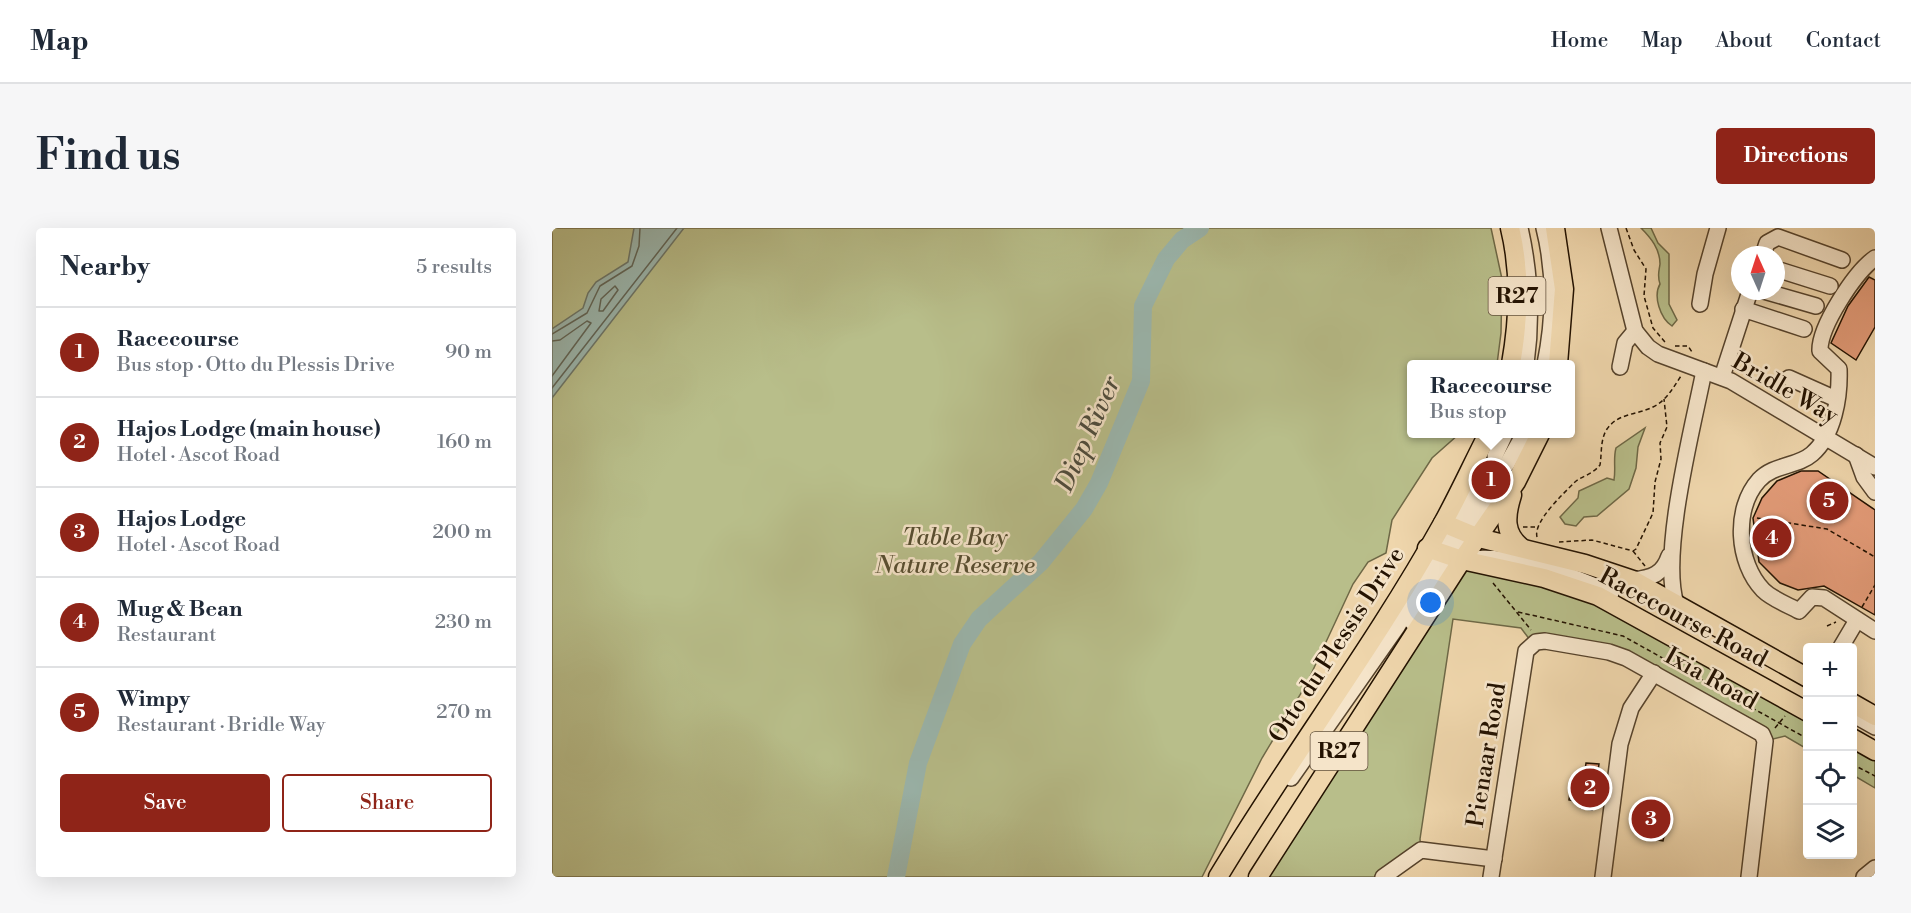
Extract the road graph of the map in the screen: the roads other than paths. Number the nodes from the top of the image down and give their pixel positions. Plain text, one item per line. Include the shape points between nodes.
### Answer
1 (1510, 228) edge
2 (1520, 228) edge
3 (1544, 228) edge
4 (1555, 228) edge
5 (1609, 228) edge
6 (1718, 228) edge
7 (1766, 246) edge
8 (1875, 258) edge
9 (1842, 260) dead end
10 (1785, 272) edge
11 (1830, 286) dead end
12 (1785, 297) edge
13 (1746, 300) edge
14 (1700, 304) dead end
15 (1816, 306) dead end
16 (1743, 309) junction
17 (1804, 329) dead end
18 (1635, 331) junction
19 (1512, 360) edge
20 (1526, 360) edge
21 (1546, 360) edge
22 (1558, 360) edge
23 (1620, 367) dead end
24 (1704, 371) junction
25 (1722, 377) junction
26 (1789, 378) dead end
27 (1836, 399) junction
28 (1487, 438) edge
29 (1504, 438) edge
30 (1520, 438) edge
31 (1538, 438) edge
32 (1825, 438) junction
33 (1856, 455) junction
34 (1875, 467) edge
35 (1516, 482) junction
36 (1485, 489) tunnel mouth
37 (1875, 492) edge
38 (1461, 530) junction
39 (1673, 547) junction
40 (1523, 549) junction
41 (1445, 554) junction
42 (1633, 580) junction
43 (1676, 604) junction
44 (1857, 620) junction
45 (1875, 631) edge
46 (1535, 643) joint
47 (1844, 643) edge
48 (1654, 673) junction
49 (1803, 673) edge
50 (1803, 684) edge
51 (1803, 700) edge
52 (1857, 706) edge
53 (1803, 709) edge
54 (1875, 716) edge
55 (1857, 717) edge
56 (1875, 727) edge
57 (1857, 732) edge
58 (1857, 741) edge
59 (1875, 741) edge
60 (1875, 751) edge
61 (1494, 859) junction
62 (1875, 868) edge
63 (1218, 877) edge
64 (1228, 877) edge
65 (1248, 877) edge
66 (1258, 877) edge
67 (1383, 877) edge
68 (1491, 877) edge
69 (1602, 877) edge
70 (1749, 877) edge
71 (1864, 877) edge

1 - 19 main road, R27 via 1518,286
2 - 20 street via 1528,285
3 - 21 street via 1552,279
4 - 22 main road, R27 via 1564,290
5 - 18 street
6 - 14 street
7 - 9 street via 1778,237
8 - 27 street via 1857,278 1823,331 1820,351 1839,369
10 - 11 street
12 - 15 street
13 - 16 street
16 - 17 street
16 - 25 street
18 - 23 street via 1625,343
18 - 24 street, Bridle Way via 1658,354
24 - 25 street, Bridle Way
24 - 39 street
25 - 32 street, Bridle Way
26 - 27 street
27 - 32 street
28 - 38 main road, Otto du Plessis Drive / R27
29 - 30 street via 1501,460
31 - 35 main road, Otto du Plessis Drive / R27
32 - 33 street, Bridle Way
32 - 44 street via 1812,454 1780,466 1760,480 1742,518 1743,553 1767,593 1799,611 1812,597 1824,598
33 - 34 street, Bridle Way
33 - 37 street
35 - 38 main road, Otto du Plessis Drive / R27
35 - 40 main road via 1507,527 1510,537
36 - 38 street
38 - 40 main road, Racecourse Road
38 - 41 main road, Otto du Plessis Drive / R27
38 - 41 main road, Otto du Plessis Drive / R27
38 - 50 street via 1510,551 1612,579
39 - 42 street via 1662,571
39 - 43 street via 1671,579
40 - 42 main road, Racecourse Road
41 - 51 street via 1493,557 1592,584
41 - 53 main road, Racecourse Road via 1544,578 1598,596
41 - 63 main road, Otto du Plessis Drive / R27 via 1356,665
41 - 64 street via 1276,798
41 - 65 street
41 - 66 main road, Otto du Plessis Drive / R27
42 - 43 main road, Racecourse Road
43 - 49 main road, Racecourse Road
44 - 45 street
44 - 47 street
46 - 48 street, Ixia Road via 1609,652
46 - 61 street, Pienaar Road via 1526,651
48 - 69 street via 1631,708 1620,744
48 - 70 street, Ixia Road via 1758,730 1764,737
52 - 54 main road
55 - 56 street
57 - 59 street
58 - 60 main road
61 - 67 street via 1422,850
61 - 68 street, Pienaar Road
62 - 71 street

